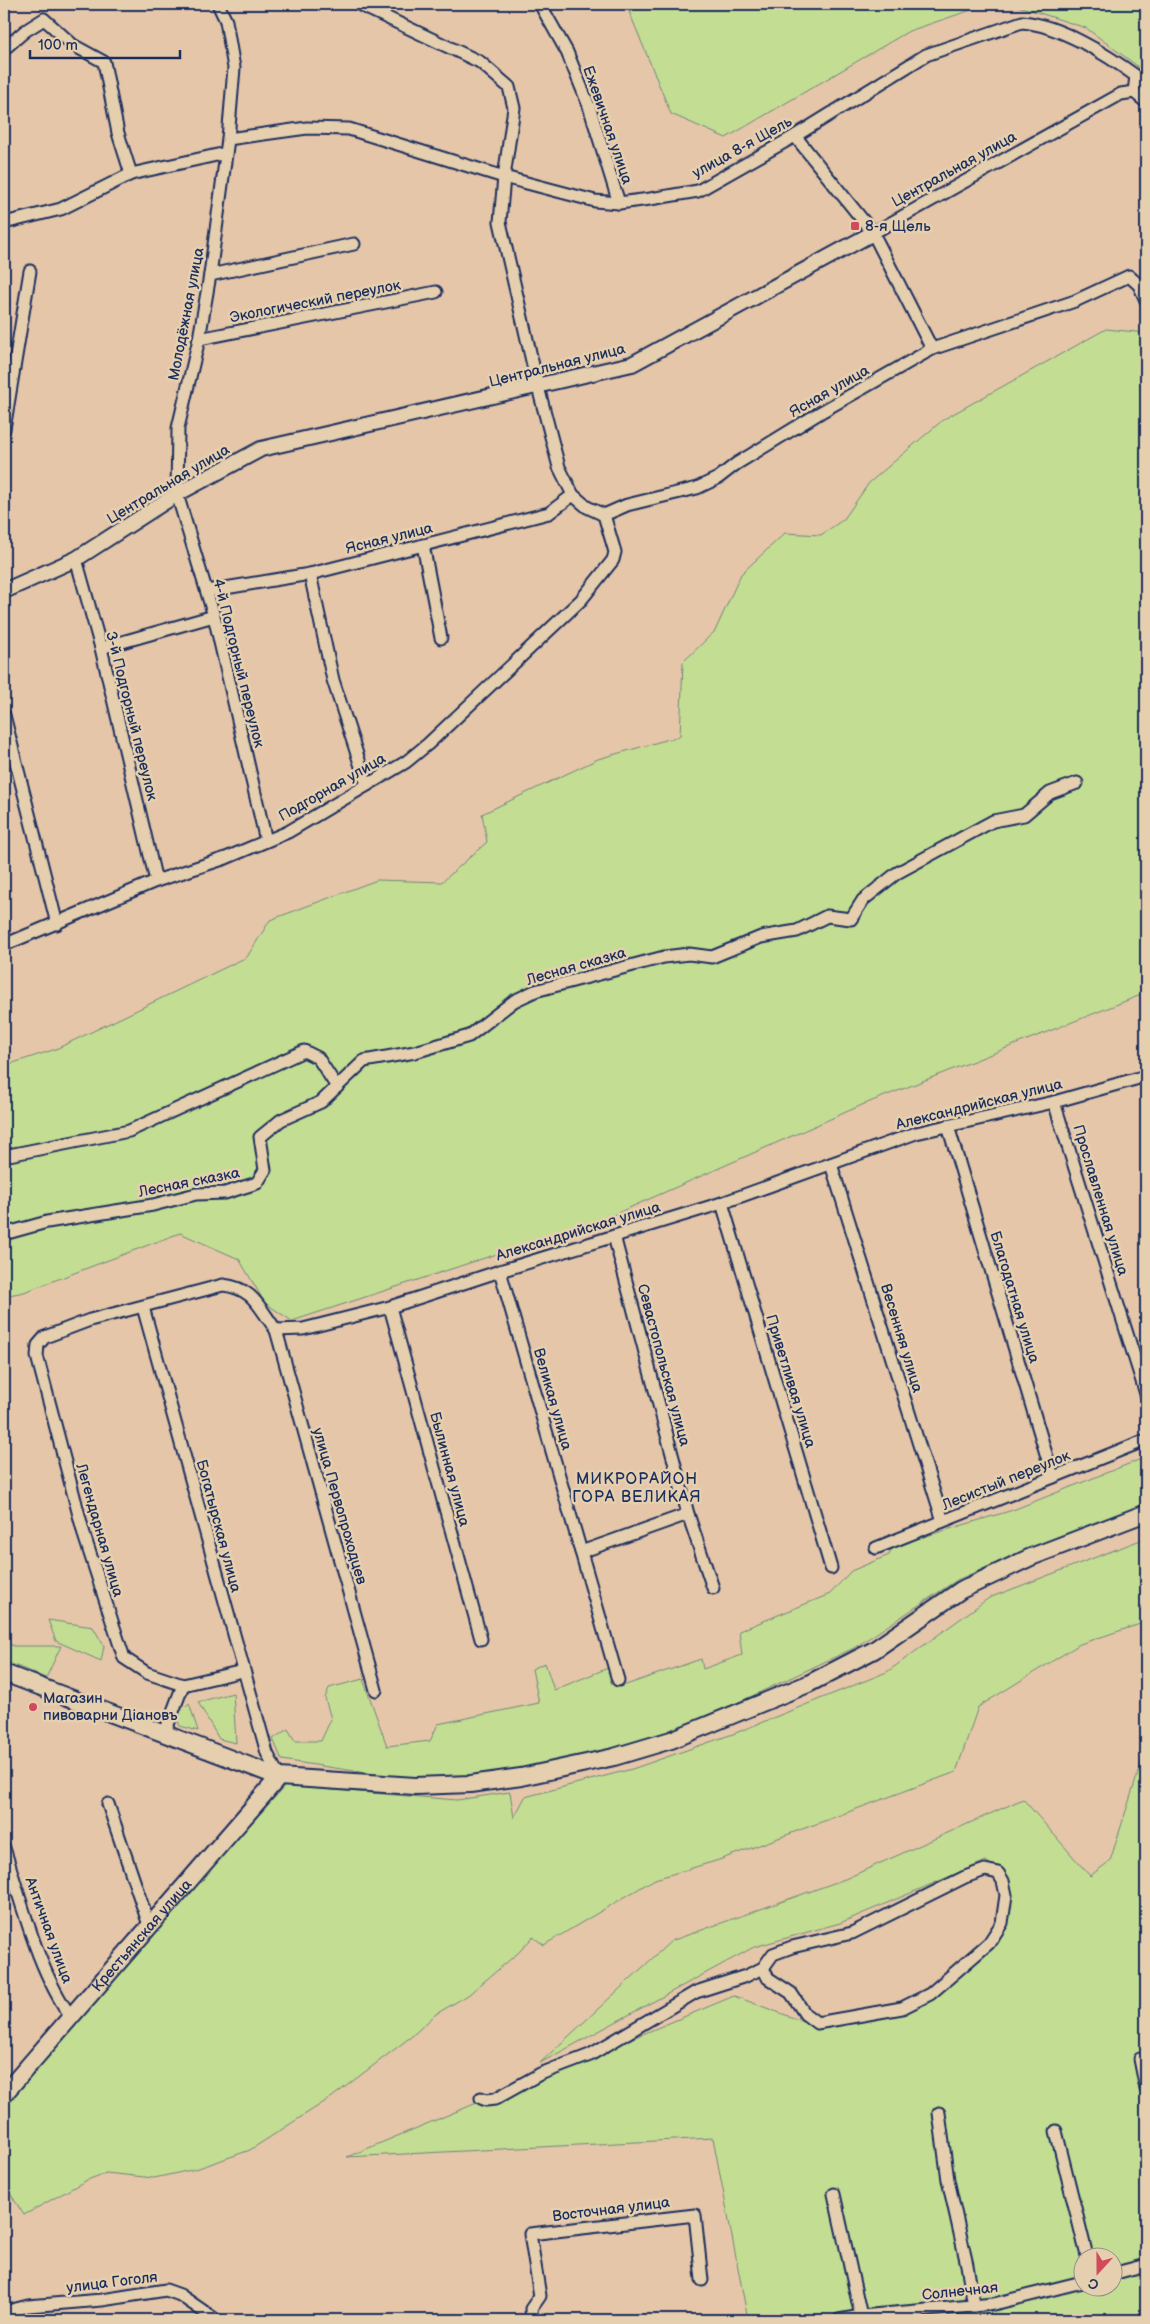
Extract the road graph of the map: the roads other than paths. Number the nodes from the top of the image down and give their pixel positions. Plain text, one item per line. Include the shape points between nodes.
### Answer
1 (218, 4) edge
2 (358, 4) edge
3 (540, 4) edge
4 (4, 50) edge
5 (1134, 92) junction
6 (1146, 102) edge
7 (795, 136) junction
8 (228, 139) junction
9 (226, 152) junction
10 (131, 174) junction
11 (504, 176) junction
12 (619, 203) junction
13 (4, 223) edge
14 (873, 233) junction
15 (354, 244) dead end
16 (30, 271) dead end
17 (210, 275) junction
18 (436, 292) dead end
19 (1146, 300) edge
20 (199, 339) junction
21 (932, 350) junction
22 (538, 387) junction
23 (4, 429) edge
24 (177, 494) junction
25 (573, 495) junction
26 (604, 515) junction
27 (423, 545) junction
28 (76, 559) junction
29 (310, 574) junction
30 (4, 590) edge
31 (207, 591) junction
32 (214, 616) junction
33 (441, 638) dead end
34 (101, 648) junction
35 (4, 715) edge
36 (1077, 783) dead end
37 (368, 785) junction
38 (266, 841) junction
39 (156, 881) junction
40 (57, 924) junction
41 (4, 945) edge
42 (1146, 1076) edge
43 (337, 1087) junction
44 (1054, 1102) junction
45 (948, 1126) junction
46 (4, 1156) edge
47 (831, 1164) junction
48 (722, 1203) junction
49 (4, 1234) edge
50 (614, 1236) junction
51 (500, 1271) junction
52 (143, 1307) junction
53 (390, 1307) junction
54 (276, 1330) junction
55 (1146, 1394) edge
56 (1146, 1440) edge
57 (1053, 1477) junction
58 (1146, 1513) edge
59 (688, 1514) junction
60 (943, 1521) junction
61 (876, 1548) dead end
62 (582, 1552) junction
63 (831, 1568) dead end
64 (714, 1588) dead end
65 (482, 1638) dead end
66 (243, 1671) junction
67 (4, 1673) edge
68 (618, 1680) dead end
69 (183, 1685) junction
70 (376, 1690) dead end
71 (164, 1736) junction
72 (279, 1777) junction
73 (108, 1804) dead end
74 (4, 1848) edge
75 (150, 1928) junction
76 (763, 1968) junction
77 (72, 2018) junction
78 (1140, 2060) dead end
79 (1146, 2089) edge
80 (4, 2094) edge
81 (481, 2098) dead end
82 (939, 2113) dead end
83 (1056, 2131) dead end
84 (834, 2194) dead end
85 (1085, 2246) edge
86 (1146, 2265) edge
87 (1122, 2271) edge
88 (702, 2280) dead end
89 (1072, 2284) edge
90 (974, 2306) junction
91 (4, 2312) edge
92 (861, 2316) junction
93 (216, 2320) edge
94 (532, 2320) edge
95 (839, 2320) edge

1 - 8 street, Молодёжная улица via 226,22 234,68
2 - 11 street via 480,62 509,87 514,108
3 - 12 street, Ежевичная улица via 567,52 589,106
4 - 10 street via 44,18 73,45 104,62 118,133
5 - 6 street
5 - 7 street, улица 8-я Щель via 1136,76 1128,70 1086,44 1038,23 1022,22 933,51
5 - 14 street, Центральная улица via 1122,94
7 - 12 street, улица 8-я Щель via 698,190
7 - 14 street
8 - 9 street, Молодёжная улица
8 - 11 street, улица 8-я Щель via 306,128 349,129
9 - 10 street
9 - 17 street, Молодёжная улица
10 - 13 street via 61,210
11 - 12 street, улица 8-я Щель
11 - 22 street via 500,222
14 - 21 street
14 - 22 street, Центральная улица via 632,364
15 - 17 street
16 - 23 street
17 - 20 street, Молодёжная улица
18 - 20 street, Экологический переулок
19 - 21 street, Ясная улица via 1139,284 1129,276 1075,301
20 - 24 street, Молодёжная улица via 178,428
21 - 26 street, Ясная улица via 821,412 718,478 697,488 627,505
22 - 24 street, Центральная улица via 261,449
22 - 25 street via 559,467
24 - 28 street, Центральная улица
24 - 31 street, 4-й Подгорный переулок
25 - 26 street
25 - 27 street, Ясная улица via 549,513
26 - 37 street, Подгорная улица via 615,552 613,560 581,600 428,744
27 - 29 street, Ясная улица
27 - 33 street
28 - 30 street, Центральная улица
28 - 34 street, 3-й Подгорный переулок
29 - 31 street, Ясная улица
29 - 37 street via 333,680
31 - 32 street, 4-й Подгорный переулок
32 - 34 street
32 - 38 street, 4-й Подгорный переулок
34 - 39 street, 3-й Подгорный переулок
35 - 40 street
36 - 43 street, Лесная сказка via 1050,793 1024,815 993,822 897,873 863,900 852,919 827,916 797,930 761,938 712,957 689,954 664,957 535,991 514,1001 469,1036 415,1052 364,1061
37 - 38 street, Подгорная улица via 288,832
38 - 39 street, Подгорная улица
39 - 40 street, Подгорная улица
40 - 41 street, Подгорная улица
42 - 44 street, Александрийская улица
43 - 46 street via 318,1058 304,1051 129,1131
43 - 49 street, Лесная сказка via 321,1102 281,1120 260,1137 264,1170 257,1183 225,1193 196,1194 153,1205 47,1222
44 - 45 street, Александрийская улица
44 - 55 street, Прославленная улица
45 - 47 street, Александрийская улица via 916,1133
45 - 57 street, Благодатная улица
47 - 48 street, Александрийская улица
47 - 60 street, Весенняя улица
48 - 50 street, Александрийская улица
48 - 63 street, Приветливая улица
50 - 51 street, Александрийская улица
50 - 59 street, Севастопольская улица
51 - 53 street, Александрийская улица
51 - 62 street, Великая улица
52 - 54 street via 223,1284 238,1286 250,1294
52 - 66 street, Богатырская улица
52 - 69 street, Легендарная улица via 90,1320 45,1337 38,1345 37,1356 85,1538 124,1658 147,1673
53 - 54 street, Александрийская улица via 303,1329
53 - 65 street, Былинная улица
54 - 70 street, улица Первопроходцев
56 - 57 street, Лесистый переулок
57 - 60 street, Лесистый переулок
58 - 72 main road via 1031,1557 961,1590 874,1650 816,1680 671,1740 605,1759 471,1784 415,1786
59 - 62 street
59 - 64 street, Севастопольская улица
60 - 61 street, Лесистый переулок
62 - 68 street, Великая улица
66 - 69 street
66 - 72 street, Богатырская улица via 267,1753
67 - 71 main road
69 - 71 street
71 - 72 main road
72 - 75 main road, Крестьянская улица
73 - 75 street
74 - 77 street, Античная улица via 38,1949 60,2002
75 - 77 main road, Крестьянская улица
76 - 76 street via 773,1954 852,1933 965,1877 985,1870 998,1874 1003,1881 1006,1895 1002,1923 989,1943 930,1994 902,2008 817,2023 805,2014 791,1993 768,1978
76 - 81 street via 696,1992 590,2055 540,2074 495,2098
77 - 80 main road, Крестьянская улица
78 - 79 street
82 - 90 street via 948,2180
83 - 85 street
84 - 92 street
86 - 87 street
88 - 94 street, Восточная улица via 694,2214 530,2234 540,2296 531,2309
89 - 90 street, Солнечная
90 - 92 street, Солнечная
91 - 93 street, улица Гоголя via 28,2306 102,2300 166,2290 180,2295
92 - 95 street, Солнечная

